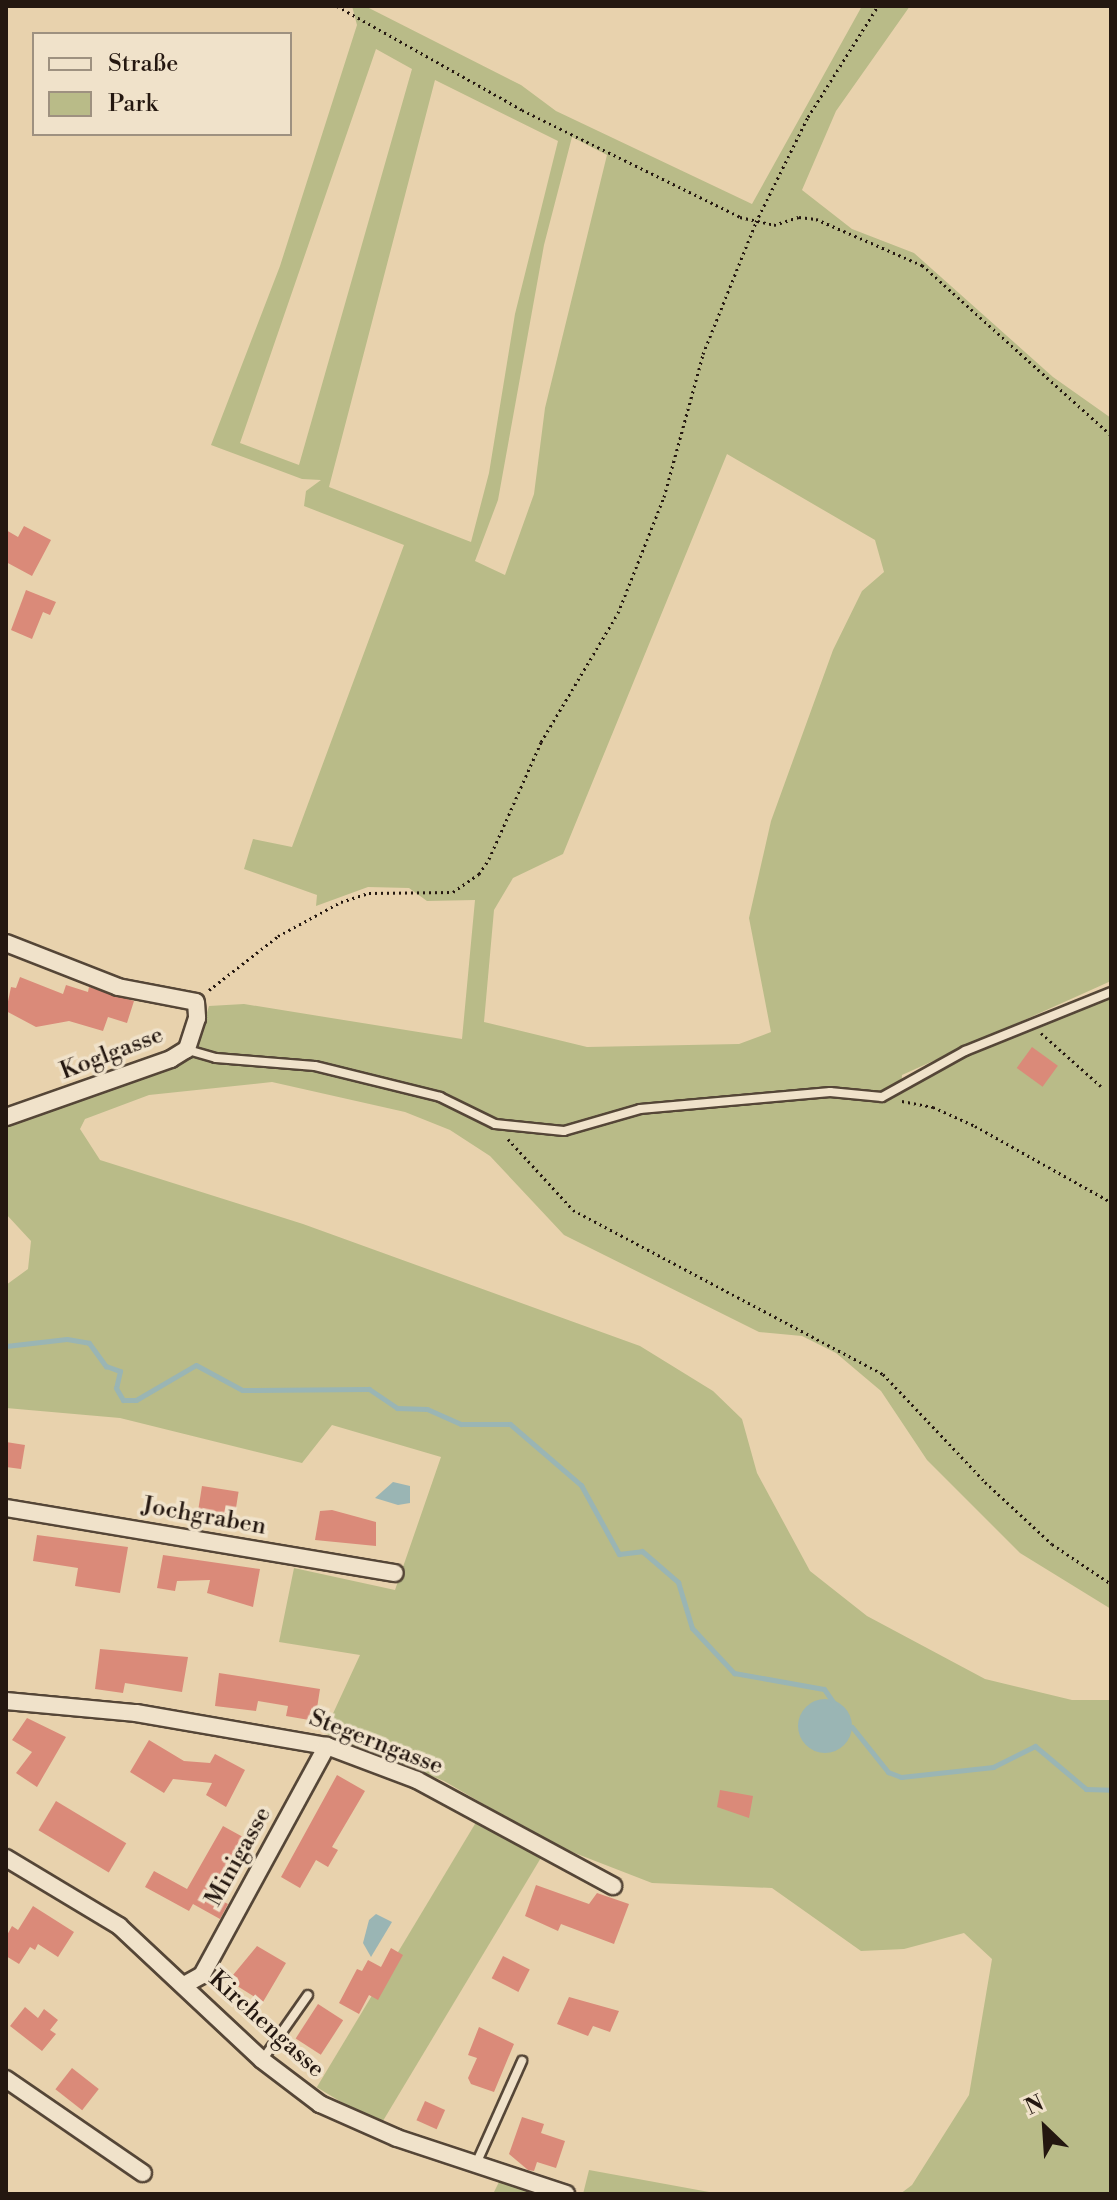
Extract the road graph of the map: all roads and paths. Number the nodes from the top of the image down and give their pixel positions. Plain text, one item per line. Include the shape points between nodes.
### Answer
1 (337, 6) edge
2 (878, 6) edge
3 (756, 222) junction
4 (1111, 435) edge
5 (6, 943) edge
6 (1111, 992) edge
7 (196, 1002) junction
8 (1032, 1026) junction
9 (187, 1049) junction
10 (1101, 1086) dead end
11 (882, 1097) junction
12 (6, 1117) edge
13 (495, 1124) junction
14 (1111, 1202) edge
15 (6, 1508) edge
16 (395, 1573) dead end
17 (1111, 1584) edge
18 (6, 1701) edge
19 (327, 1746) junction
20 (6, 1858) edge
21 (613, 1886) dead end
22 (186, 1984) junction
23 (308, 1995) dead end
24 (262, 2060) junction
25 (522, 2061) dead end
26 (6, 2079) edge
27 (476, 2165) junction
28 (143, 2173) dead end
29 (566, 2194) edge

1 - 3 path via 522,110
2 - 3 path via 808,117
3 - 4 path via 816,219 922,265
3 - 7 path via 703,354 664,497 618,613 541,742 479,874 453,892 369,893 341,902 267,944
5 - 7 street via 118,987
6 - 8 lane
7 - 9 street, Koglgasse via 195,1029
8 - 10 path
8 - 11 lane via 965,1051
9 - 12 street, Koglgasse via 155,1066
9 - 13 lane via 381,1080 440,1097
11 - 13 lane via 830,1092 640,1109 564,1131
11 - 14 path via 933,1107 975,1126
13 - 17 path via 573,1210 883,1374 1030,1523
15 - 16 street, Jochgraben
18 - 19 street, Stegerngasse via 136,1713
19 - 21 street, Stegerngasse via 417,1780
19 - 22 street, Minigasse via 202,1975
20 - 22 street, Kirchengasse via 119,1926
22 - 24 street, Kirchengasse
23 - 24 lane
24 - 27 street, Kirchengasse via 320,2104
25 - 27 lane
26 - 28 street
27 - 29 street, Kirchengasse

